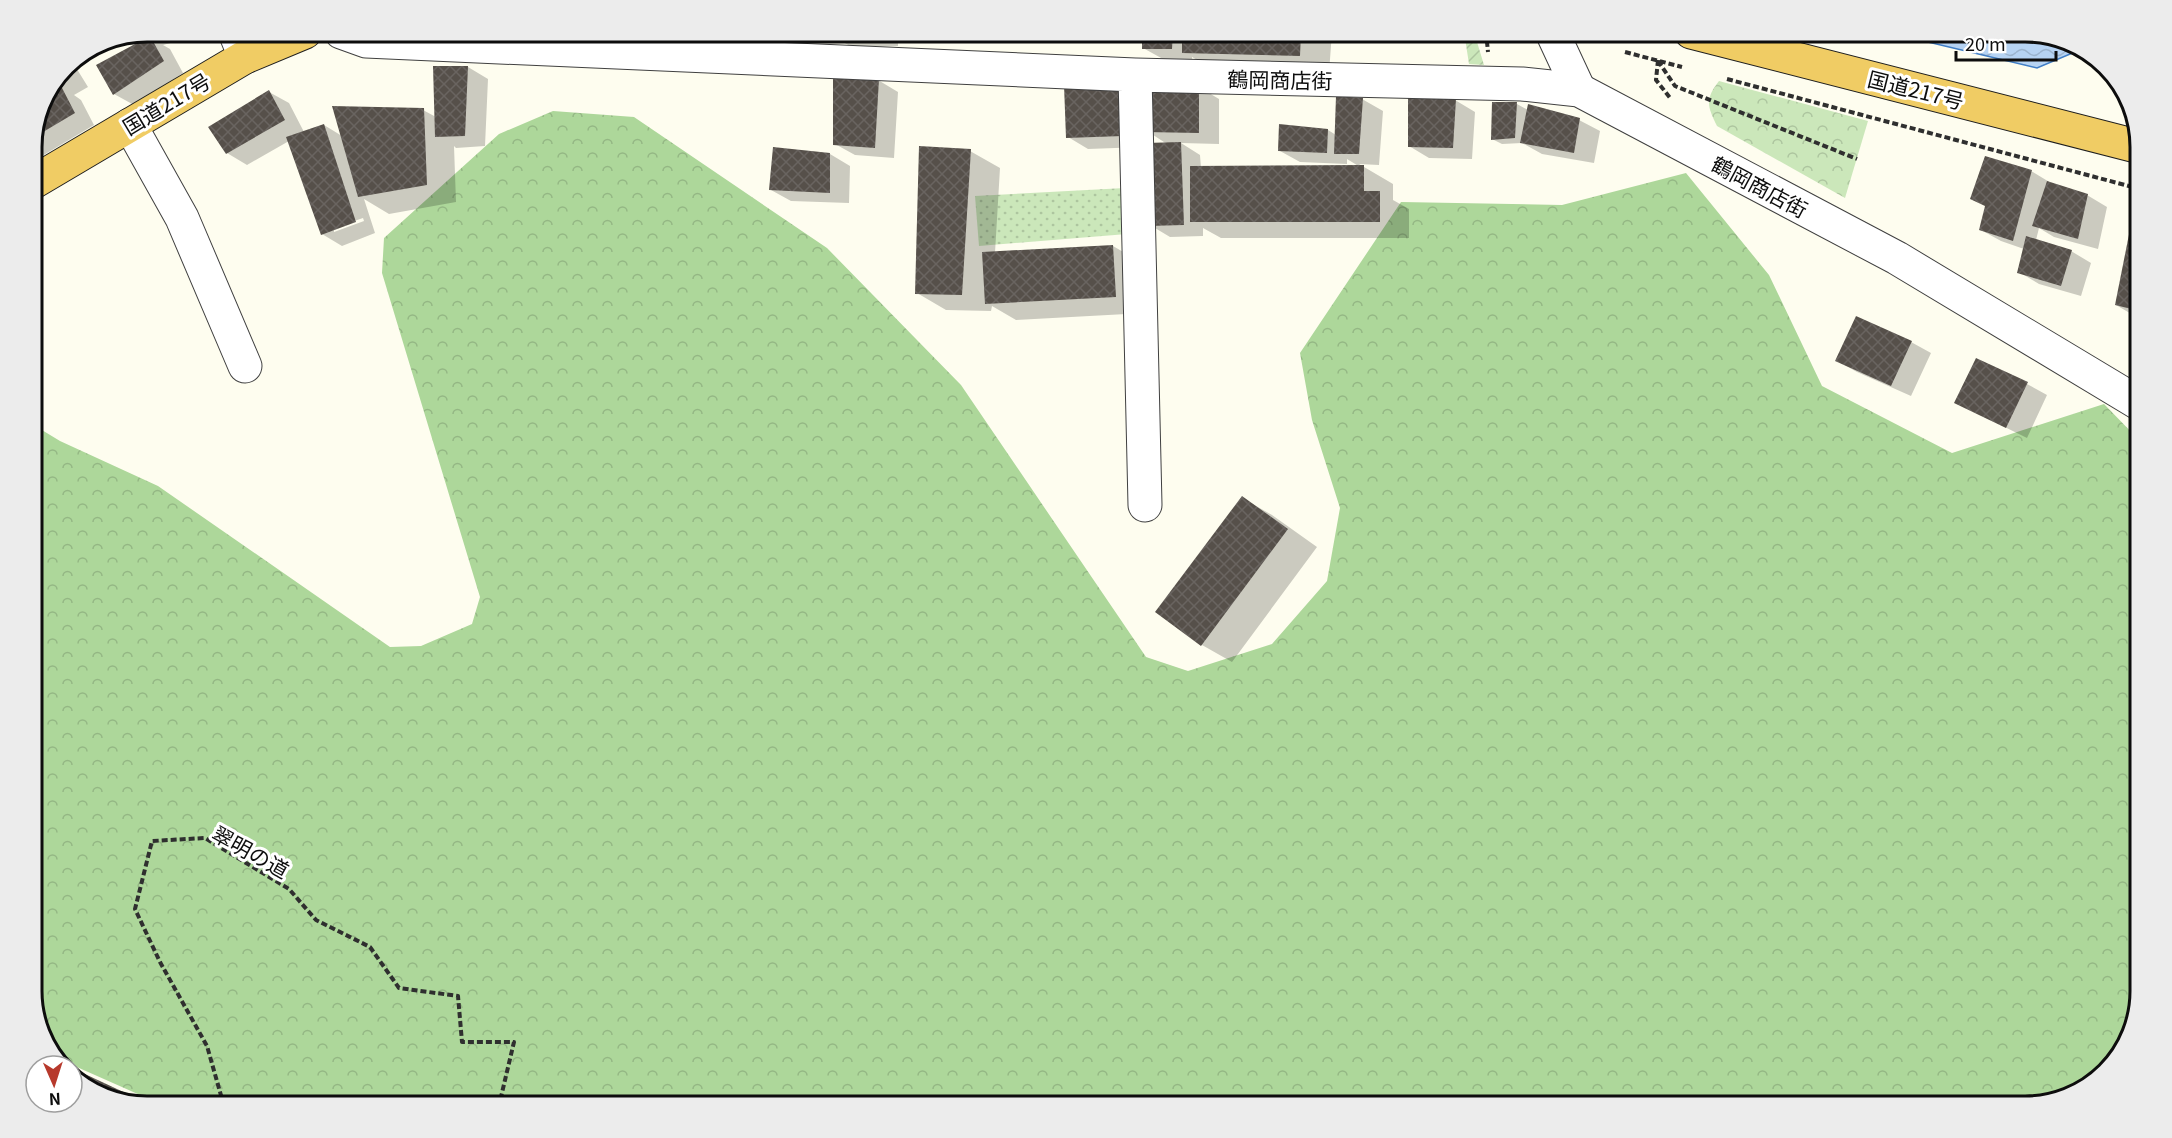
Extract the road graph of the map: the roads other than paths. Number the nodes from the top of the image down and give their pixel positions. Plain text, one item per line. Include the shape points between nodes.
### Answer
1 (387, 42) edge
2 (501, 42) edge
3 (1557, 42) edge
4 (1730, 42) edge
5 (240, 44) edge
6 (514, 48) junction
7 (1135, 75) junction
8 (1580, 90) junction
9 (130, 125) junction
10 (2130, 144) edge
11 (42, 177) edge
12 (244, 366) dead end
13 (2130, 398) edge
14 (1145, 505) dead end

1 - 6 street, 鶴岡商店街
2 - 6 street
3 - 8 street
4 - 10 highway, 国道217号
5 - 9 highway, 国道217号
6 - 7 street, 鶴岡商店街
7 - 8 street, 鶴岡商店街 via 1522,84
7 - 14 street
8 - 13 street, 鶴岡商店街 via 1897,258
9 - 11 highway, 国道217号
9 - 12 street via 182,218

